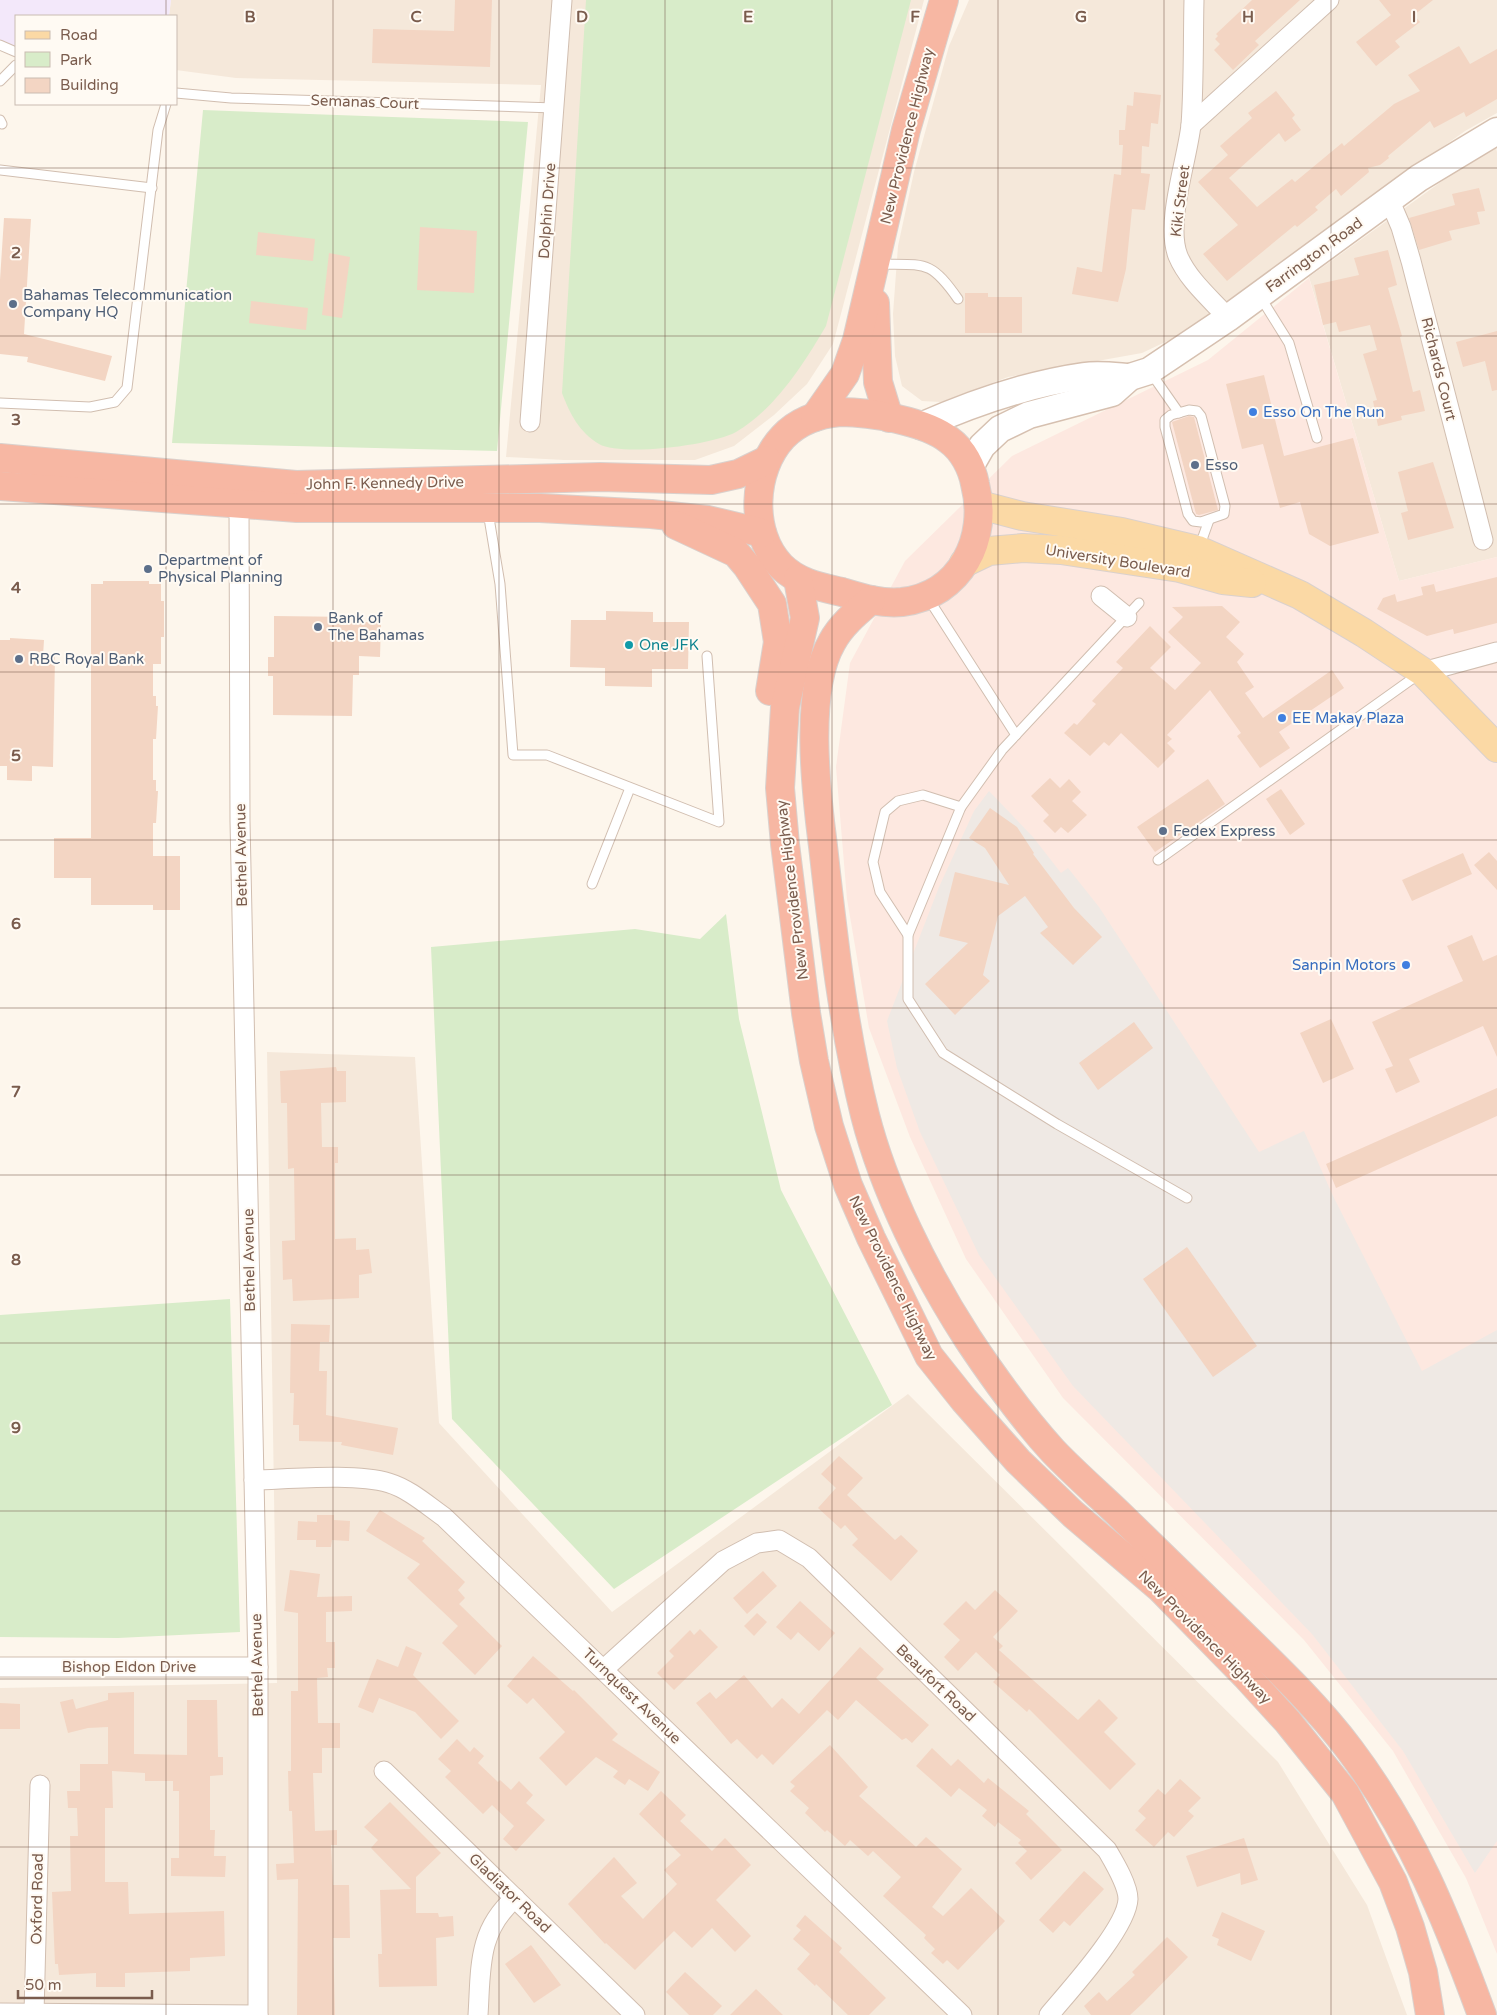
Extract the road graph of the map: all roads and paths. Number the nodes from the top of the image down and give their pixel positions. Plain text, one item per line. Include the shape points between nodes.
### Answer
1 (562, 0) edge
2 (944, 0) edge
3 (1194, 0) edge
4 (1329, 0) edge
5 (0, 45) edge
6 (15, 52) edge
7 (15, 66) edge
8 (0, 81) edge
9 (178, 93) edge
10 (166, 105) edge
11 (555, 108) junction
12 (1190, 125) junction
13 (1497, 131) edge
14 (0, 170) edge
15 (152, 188) junction
16 (1389, 199) junction
17 (875, 269) junction
18 (1259, 295) junction
19 (958, 299) dead end
20 (1228, 318) junction
21 (1140, 374) junction
22 (0, 403) edge
23 (1179, 413) junction
24 (815, 416) junction
25 (889, 418) junction
26 (530, 422) dead end
27 (921, 426) junction
28 (1317, 438) dead end
29 (0, 458) edge
30 (767, 460) junction
31 (970, 466) junction
32 (0, 486) edge
33 (239, 504) junction
34 (980, 505) junction
35 (488, 508) junction
36 (651, 514) junction
37 (1209, 520) junction
38 (762, 533) junction
39 (1483, 540) dead end
40 (1198, 550) junction
41 (964, 563) junction
42 (798, 579) junction
43 (1274, 585) junction
44 (926, 595) junction
45 (1100, 596) dead end
46 (871, 600) junction
47 (1139, 603) dead end
48 (1127, 616) junction
49 (1497, 652) edge
50 (707, 656) dead end
51 (1423, 672) junction
52 (1016, 735) junction
53 (1497, 748) edge
54 (630, 788) junction
55 (780, 788) junction
56 (961, 807) junction
57 (1158, 860) dead end
58 (592, 884) dead end
59 (908, 935) junction
60 (1187, 1198) dead end
61 (254, 1480) junction
62 (0, 1667) edge
63 (258, 1667) junction
64 (604, 1670) junction
65 (384, 1771) dead end
66 (40, 1785) dead end
67 (516, 1898) junction
68 (0, 2013) edge
69 (34, 2013) junction
70 (258, 2015) edge
71 (478, 2015) edge
72 (635, 2015) edge
73 (962, 2015) edge
74 (1049, 2015) edge
75 (1430, 2015) edge
76 (1482, 2015) edge

1 - 11 street, Dolphin Drive
2 - 17 highway, New Providence Highway via 906,130
3 - 12 street, Kiki Street
4 - 12 street
5 - 6 lane
7 - 8 lane
9 - 11 lane, Semanas Court via 231,98
10 - 15 lane via 158,130
11 - 26 street, Dolphin Drive
12 - 20 street, Kiki Street via 1176,214 1176,249 1188,274
13 - 16 street, Farrington Road
14 - 15 lane
15 - 22 lane via 127,388 115,402 90,407
16 - 18 street, Farrington Road
16 - 39 street, Richards Court via 1411,261
17 - 19 lane via 931,267 942,276
17 - 24 highway, New Providence Highway via 857,340 844,374
17 - 25 highway, New Providence Highway via 878,382
18 - 20 street, Farrington Road
18 - 28 lane via 1289,343
20 - 21 street, Farrington Road
21 - 23 lane
21 - 27 street via 1084,376 1030,388 972,404
21 - 31 street, Farrington Road via 1112,393 1029,415 1000,429 982,446
23 - 37 lane via 1166,420 1165,427 1186,506 1193,521
23 - 37 lane via 1197,411 1201,416 1225,506 1224,514
24 - 25 highway, New Providence Highway via 850,412
24 - 30 highway, New Providence Highway via 783,438
25 - 27 highway, New Providence Highway
27 - 31 highway, New Providence Highway via 950,440
29 - 30 highway, John F. Kennedy Drive via 296,484 600,477 711,480 738,474
30 - 38 highway, New Providence Highway via 759,497
31 - 34 highway, New Providence Highway
32 - 33 highway, John F. Kennedy Drive
33 - 35 highway, John F. Kennedy Drive via 297,508
33 - 61 street, Bethel Avenue via 240,821
34 - 40 main road, University Boulevard
34 - 41 highway, New Providence Highway via 975,543
35 - 36 highway, John F. Kennedy Drive
35 - 54 lane via 500,584 513,755 547,755
36 - 38 highway, John F. Kennedy Drive via 708,520
36 - 55 highway via 736,553 772,604 778,642 769,702 769,752
37 - 40 lane
38 - 42 highway, New Providence Highway via 776,560
40 - 43 main road, University Boulevard
41 - 43 main road, University Boulevard via 989,551 1023,548 1062,550 1180,568 1223,580
41 - 44 highway, New Providence Highway via 953,579
42 - 46 highway, New Providence Highway
42 - 55 highway, New Providence Highway via 805,618 785,707
43 - 51 main road, University Boulevard via 1300,596 1364,633
44 - 46 highway, New Providence Highway via 894,603
44 - 52 lane
45 - 48 street
46 - 76 highway, New Providence Highway via 831,643 820,676 815,707 815,749 818,807 834,945 865,1116 892,1196 937,1288 1012,1401 1048,1444 1284,1674 1349,1749 1412,1848 1437,1898
47 - 48 lane
48 - 52 lane
49 - 51 street
50 - 54 lane via 719,822
51 - 53 main road, University Boulevard
51 - 57 lane
52 - 56 lane
54 - 58 lane
55 - 75 highway, New Providence Highway via 806,1013 829,1126 848,1184 871,1238 929,1356 1018,1461 1073,1514 1160,1588 1246,1676 1345,1793 1393,1882 1423,1972
56 - 59 lane
56 - 59 lane via 923,796 898,800 885,812 873,862 880,892
59 - 60 lane via 908,999 943,1053 1057,1124
61 - 63 street, Bethel Avenue
61 - 64 street, Turnquest Avenue via 357,1479 388,1483 409,1492 444,1517
62 - 63 street, Bishop Eldon Drive
63 - 70 street, Bethel Avenue
64 - 73 street, Turnquest Avenue
64 - 74 street, Beaufort Road via 723,1561 757,1543 779,1540 809,1558 1107,1850 1120,1873 1128,1899 1118,1929
65 - 67 street, Gladiator Road
66 - 69 street, Oxford Road
67 - 71 street via 501,1911 482,1950
67 - 72 street, Gladiator Road
68 - 69 street
69 - 70 street

